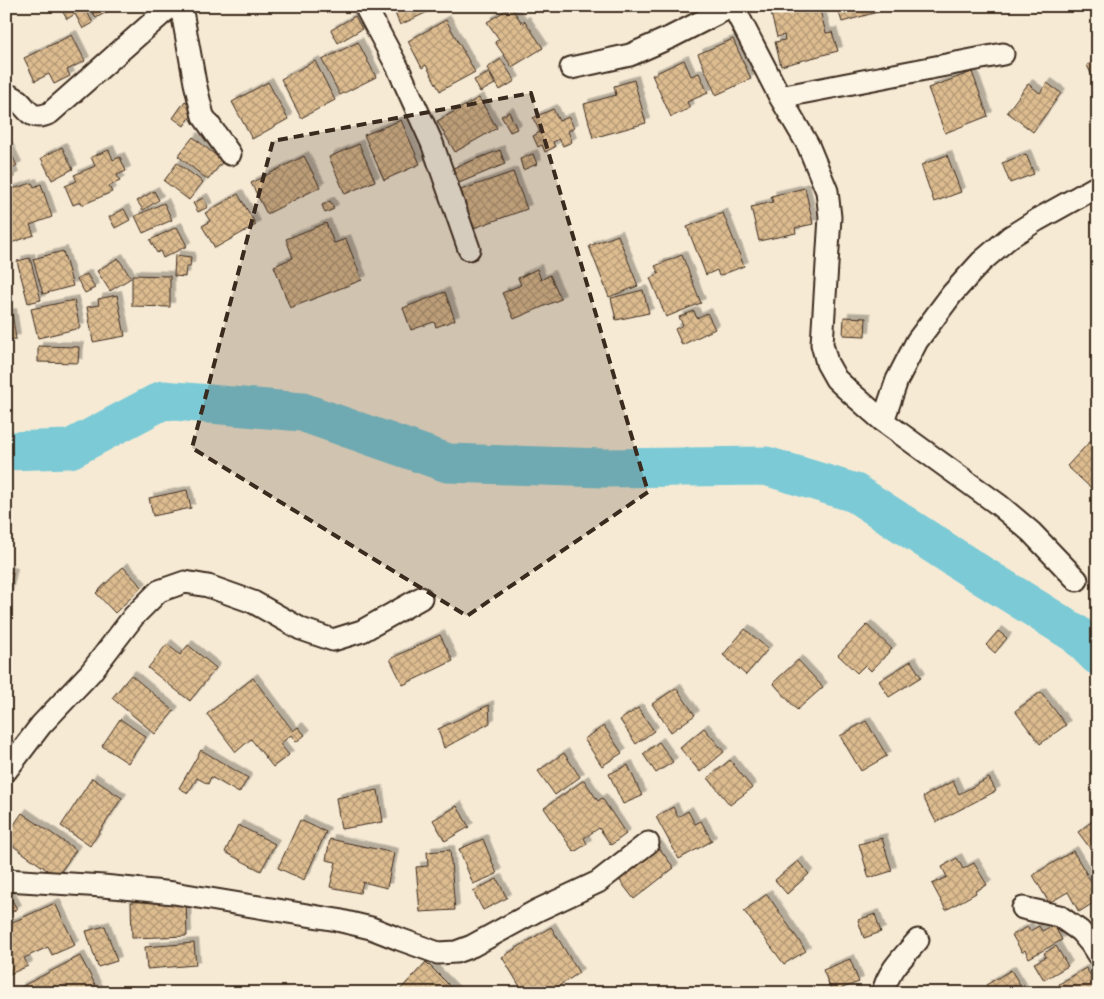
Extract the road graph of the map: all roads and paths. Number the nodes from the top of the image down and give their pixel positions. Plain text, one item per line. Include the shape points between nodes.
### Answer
1 (171, 6) edge
2 (181, 6) edge
3 (365, 6) edge
4 (732, 6) edge
5 (1003, 54) dead end
6 (571, 68) dead end
7 (6, 96) edge
8 (780, 97) junction
9 (230, 154) dead end
10 (1098, 186) edge
11 (469, 249) dead end
12 (883, 421) junction
13 (1078, 580) dead end
14 (421, 598) dead end
15 (6, 771) edge
16 (648, 843) dead end
17 (6, 880) edge
18 (1023, 908) dead end
19 (918, 940) dead end
20 (1098, 955) edge
21 (883, 993) edge

1 - 7 street via 50,113 44,116 31,114 19,100
2 - 9 street via 203,116
3 - 11 street via 432,143
4 - 6 street via 630,55
4 - 8 street
5 - 8 street
8 - 12 street via 808,145 827,191 830,217 822,344 826,362 836,379
10 - 12 street via 1010,237 981,262 917,341 897,380
12 - 13 street via 999,505
14 - 15 street via 362,631 333,640 301,629 253,602 208,586 186,582 159,591 134,616 91,672 42,725
16 - 17 street via 598,882 456,952 438,953 371,928 336,920 183,895
18 - 20 street via 1059,916 1080,932
19 - 21 street via 895,966

